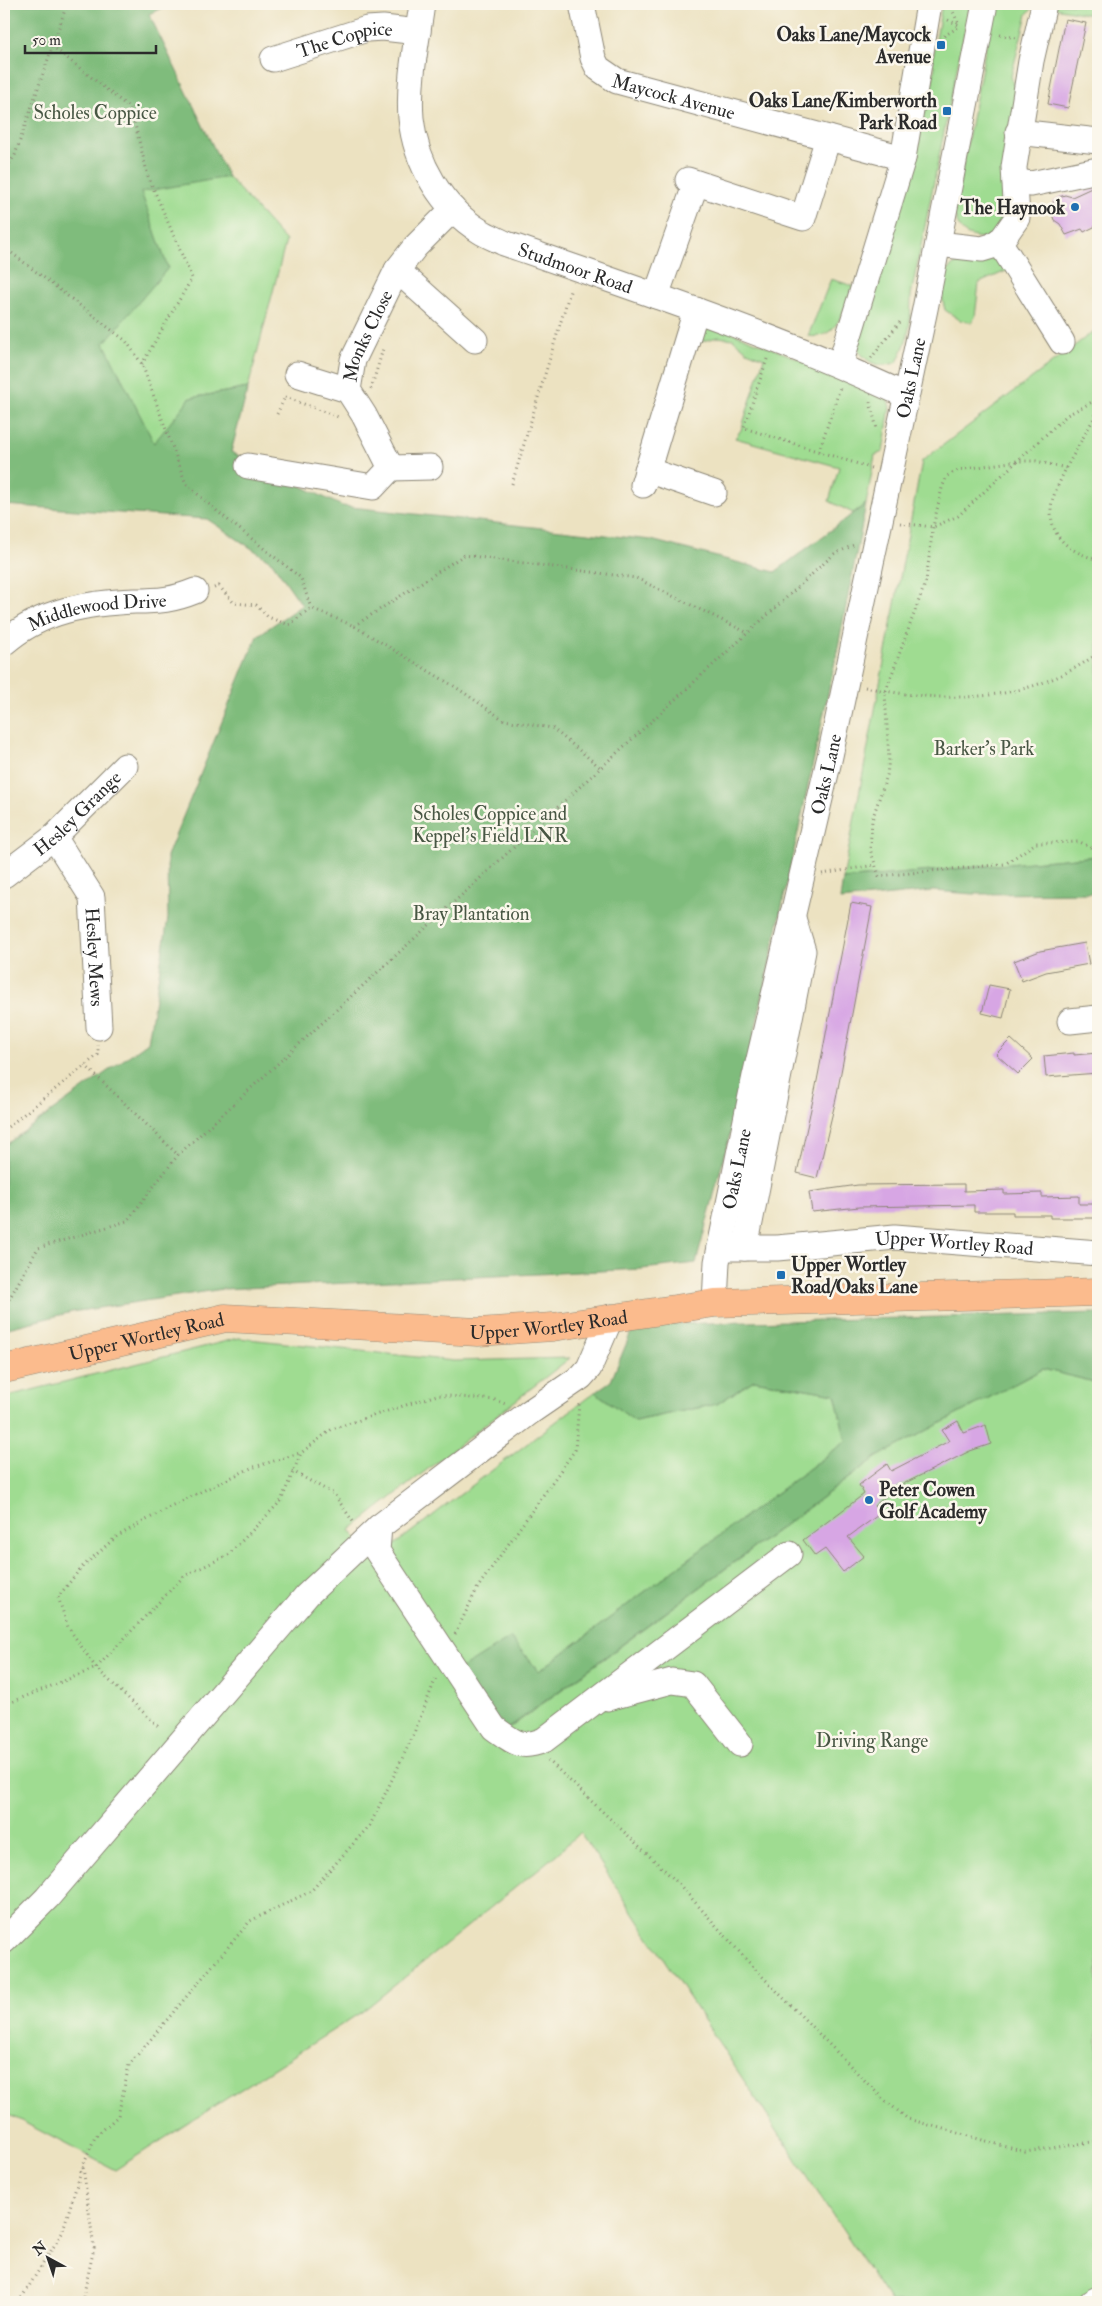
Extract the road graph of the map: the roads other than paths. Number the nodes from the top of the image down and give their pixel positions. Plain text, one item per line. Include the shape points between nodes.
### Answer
1 (422, 4) edge
2 (582, 4) edge
3 (928, 4) edge
4 (985, 4) edge
5 (1044, 4) edge
6 (418, 32) junction
7 (273, 59) dead end
8 (1018, 132) junction
9 (828, 138) junction
10 (1098, 141) edge
11 (902, 158) junction
12 (1098, 170) edge
13 (1015, 181) junction
14 (453, 209) junction
15 (999, 241) junction
16 (938, 244) junction
17 (397, 270) junction
18 (656, 296) junction
19 (696, 310) junction
20 (474, 340) dead end
21 (1062, 342) dead end
22 (850, 369) junction
23 (297, 374) dead end
24 (348, 390) junction
25 (905, 395) junction
26 (248, 466) dead end
27 (430, 467) dead end
28 (391, 468) junction
29 (714, 493) dead end
30 (195, 591) road end
31 (4, 643) edge
32 (125, 766) dead end
33 (54, 837) junction
34 (6, 870) edge
35 (792, 915) junction
36 (1098, 1018) edge
37 (1070, 1021) dead end
38 (99, 1027) road end
39 (720, 1248) junction
40 (745, 1248) junction
41 (1098, 1254) edge
42 (1098, 1292) edge
43 (715, 1303) junction
44 (610, 1317) junction
45 (4, 1369) edge
46 (372, 1533) junction
47 (789, 1554) dead end
48 (596, 1701) junction
49 (740, 1744) dead end
50 (4, 1941) edge
51 (1098, 2299) edge
52 (1092, 2302) edge

1 - 6 street, Studmoor Road
2 - 9 street, Maycock Avenue via 593,58 598,68 616,81
3 - 11 street
4 - 16 street, Oaks Lane
5 - 8 street
6 - 7 street, The Coppice via 367,29
6 - 14 street, Studmoor Road via 411,117 419,152 429,174
8 - 10 street
8 - 13 street
9 - 11 street, Maycock Avenue
9 - 18 street via 803,218 692,181
11 - 22 street
12 - 13 street via 1031,184
13 - 15 street via 1017,218 1012,229
14 - 17 street, Monks Close
14 - 18 street, Studmoor Road via 480,231 504,243
15 - 16 street via 982,249
15 - 21 street
16 - 25 street, Oaks Lane
17 - 20 street
17 - 24 street, Monks Close via 353,360
18 - 19 street, Studmoor Road
19 - 22 street, Studmoor Road
19 - 29 street via 645,478
22 - 25 street, Studmoor Road
23 - 24 street
24 - 28 street, Monks Close
25 - 35 street, Oaks Lane via 830,756
26 - 28 street via 373,487
27 - 28 street
30 - 31 street, Middlewood Drive via 161,602 78,606 42,617
32 - 33 street, Hesley Grange
33 - 34 street, Hesley Grange
33 - 38 street, Hesley Mews via 92,897
35 - 39 street, Oaks Lane via 754,1076
35 - 40 street via 802,950
36 - 37 street
39 - 40 street, Upper Wortley Road
39 - 43 street, Oaks Lane
40 - 41 street, Upper Wortley Road via 895,1237
42 - 43 main road, Upper Wortley Road
43 - 44 main road, Upper Wortley Road
44 - 45 main road, Upper Wortley Road via 553,1327 478,1332 224,1318
44 - 46 street via 589,1368 581,1377
46 - 48 street via 378,1551 494,1728 519,1745 532,1745 544,1740
46 - 50 street via 307,1595 47,1898
47 - 48 street
48 - 49 street via 672,1681 693,1684
51 - 52 street

